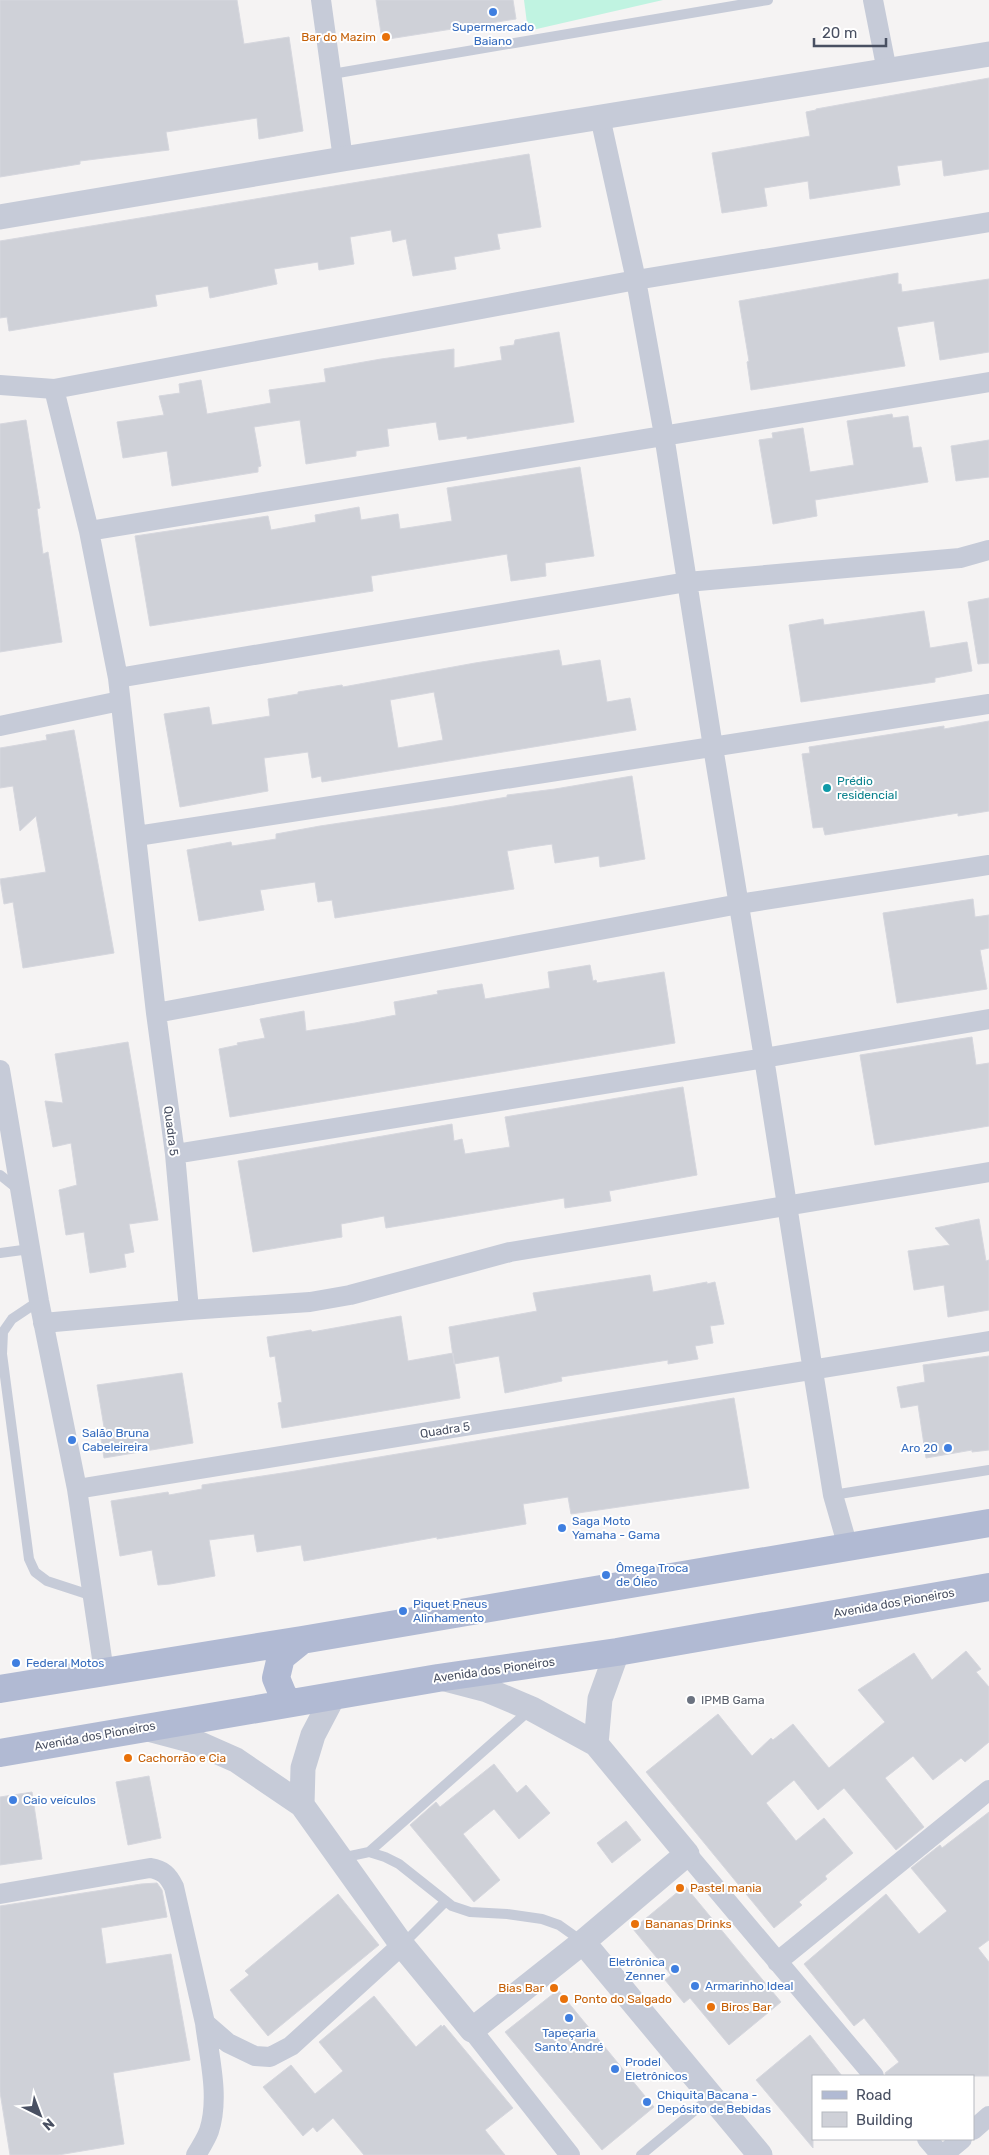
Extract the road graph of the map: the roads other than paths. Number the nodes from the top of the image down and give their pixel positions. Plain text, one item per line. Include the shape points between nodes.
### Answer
1 (321, 0) edge
2 (768, 0) edge
3 (873, 0) edge
4 (989, 54) edge
5 (887, 71) junction
6 (332, 74) junction
7 (600, 116) junction
8 (343, 158) junction
9 (0, 217) edge
10 (989, 222) edge
11 (636, 280) junction
12 (989, 382) edge
13 (0, 385) edge
14 (54, 389) junction
15 (664, 435) junction
16 (89, 531) junction
17 (989, 550) edge
18 (687, 582) junction
19 (118, 678) junction
20 (120, 701) junction
21 (989, 704) edge
22 (0, 726) edge
23 (713, 747) junction
24 (137, 836) junction
25 (989, 865) edge
26 (739, 904) junction
27 (156, 1013) junction
28 (989, 1019) edge
29 (764, 1058) junction
30 (0, 1070) edge
31 (175, 1154) junction
32 (989, 1172) edge
33 (0, 1175) edge
34 (20, 1191) junction
35 (787, 1207) junction
36 (30, 1249) junction
37 (0, 1253) edge
38 (39, 1301) junction
39 (189, 1310) junction
40 (44, 1323) junction
41 (989, 1342) edge
42 (812, 1371) junction
43 (989, 1470) edge
44 (77, 1489) junction
45 (833, 1495) junction
46 (989, 1523) edge
47 (848, 1547) junction
48 (989, 1587) edge
49 (93, 1596) junction
50 (302, 1640) junction
51 (617, 1652) junction
52 (104, 1672) junction
53 (438, 1678) junction
54 (0, 1689) edge
55 (334, 1695) junction
56 (290, 1703) junction
57 (532, 1709) junction
58 (144, 1728) junction
59 (596, 1744) junction
60 (0, 1752) edge
61 (989, 1790) edge
62 (302, 1806) junction
63 (369, 1852) junction
64 (687, 1854) junction
65 (340, 1858) junction
66 (0, 1894) edge
67 (446, 1901) junction
68 (583, 1942) junction
69 (402, 1945) junction
70 (777, 1962) junction
71 (204, 2023) junction
72 (472, 2030) junction
73 (873, 2075) edge
74 (712, 2097) junction
75 (989, 2116) edge
76 (974, 2129) edge
77 (928, 2140) edge
78 (961, 2140) edge
79 (561, 2152) edge
80 (196, 2155) edge
81 (640, 2155) edge
82 (760, 2155) edge
83 (942, 2155) edge

1 - 6 street
2 - 6 lane
3 - 5 street
4 - 5 street
5 - 7 street
6 - 8 street
7 - 8 street
7 - 11 street
8 - 9 street
10 - 11 street
11 - 14 street
11 - 15 street
12 - 15 street
13 - 14 street
14 - 16 street, Quadra 5
15 - 16 street
15 - 18 street
16 - 19 street, Quadra 5
17 - 18 street via 960,558
18 - 19 street
18 - 23 street
19 - 20 street, Quadra 5
20 - 22 street
20 - 24 street, Quadra 5
21 - 23 street
23 - 24 street
23 - 26 street
24 - 27 street, Quadra 5
25 - 26 street
26 - 27 street
26 - 29 street
27 - 31 street, Quadra 5
28 - 29 street
29 - 31 street
29 - 35 street
30 - 34 street
31 - 39 street, Quadra 5
32 - 35 street
33 - 34 lane
34 - 36 street
35 - 39 street via 510,1252 318,1301
35 - 42 street
36 - 37 lane
36 - 38 street
38 - 40 street
38 - 49 lane via 12,1320 3,1332 2,1354 29,1560 35,1572 46,1581
39 - 40 street
40 - 44 street
41 - 42 street, Quadra 5
42 - 44 street, Quadra 5
42 - 45 street
43 - 45 lane
44 - 49 street
45 - 47 street
46 - 47 main road
47 - 50 main road
48 - 51 main road, Avenida dos Pioneiros
49 - 52 street
50 - 52 main road
50 - 56 main road via 281,1657 276,1678 282,1695
51 - 53 main road, Avenida dos Pioneiros
51 - 59 street via 600,1699
52 - 54 main road
53 - 55 main road, Avenida dos Pioneiros
53 - 57 street via 487,1690
55 - 56 main road, Avenida dos Pioneiros
55 - 62 street via 310,1743 303,1768
56 - 58 main road, Avenida dos Pioneiros
57 - 59 street
57 - 63 lane
58 - 60 main road, Avenida dos Pioneiros
58 - 62 street via 193,1741 236,1760
59 - 64 street
61 - 70 street
62 - 65 street
63 - 65 lane
63 - 67 lane via 399,1864
64 - 68 street
64 - 70 street
65 - 69 street
66 - 71 street via 150,1868 160,1869 174,1887
67 - 68 lane via 470,1912 507,1914 559,1925
67 - 69 lane
68 - 72 street
68 - 74 street
69 - 71 street via 290,2046 270,2057 255,2056 228,2043
69 - 72 street
70 - 73 street
71 - 80 street via 213,2114 209,2132
72 - 79 street
74 - 81 lane
74 - 82 street
75 - 76 street
77 - 83 street
78 - 83 street

